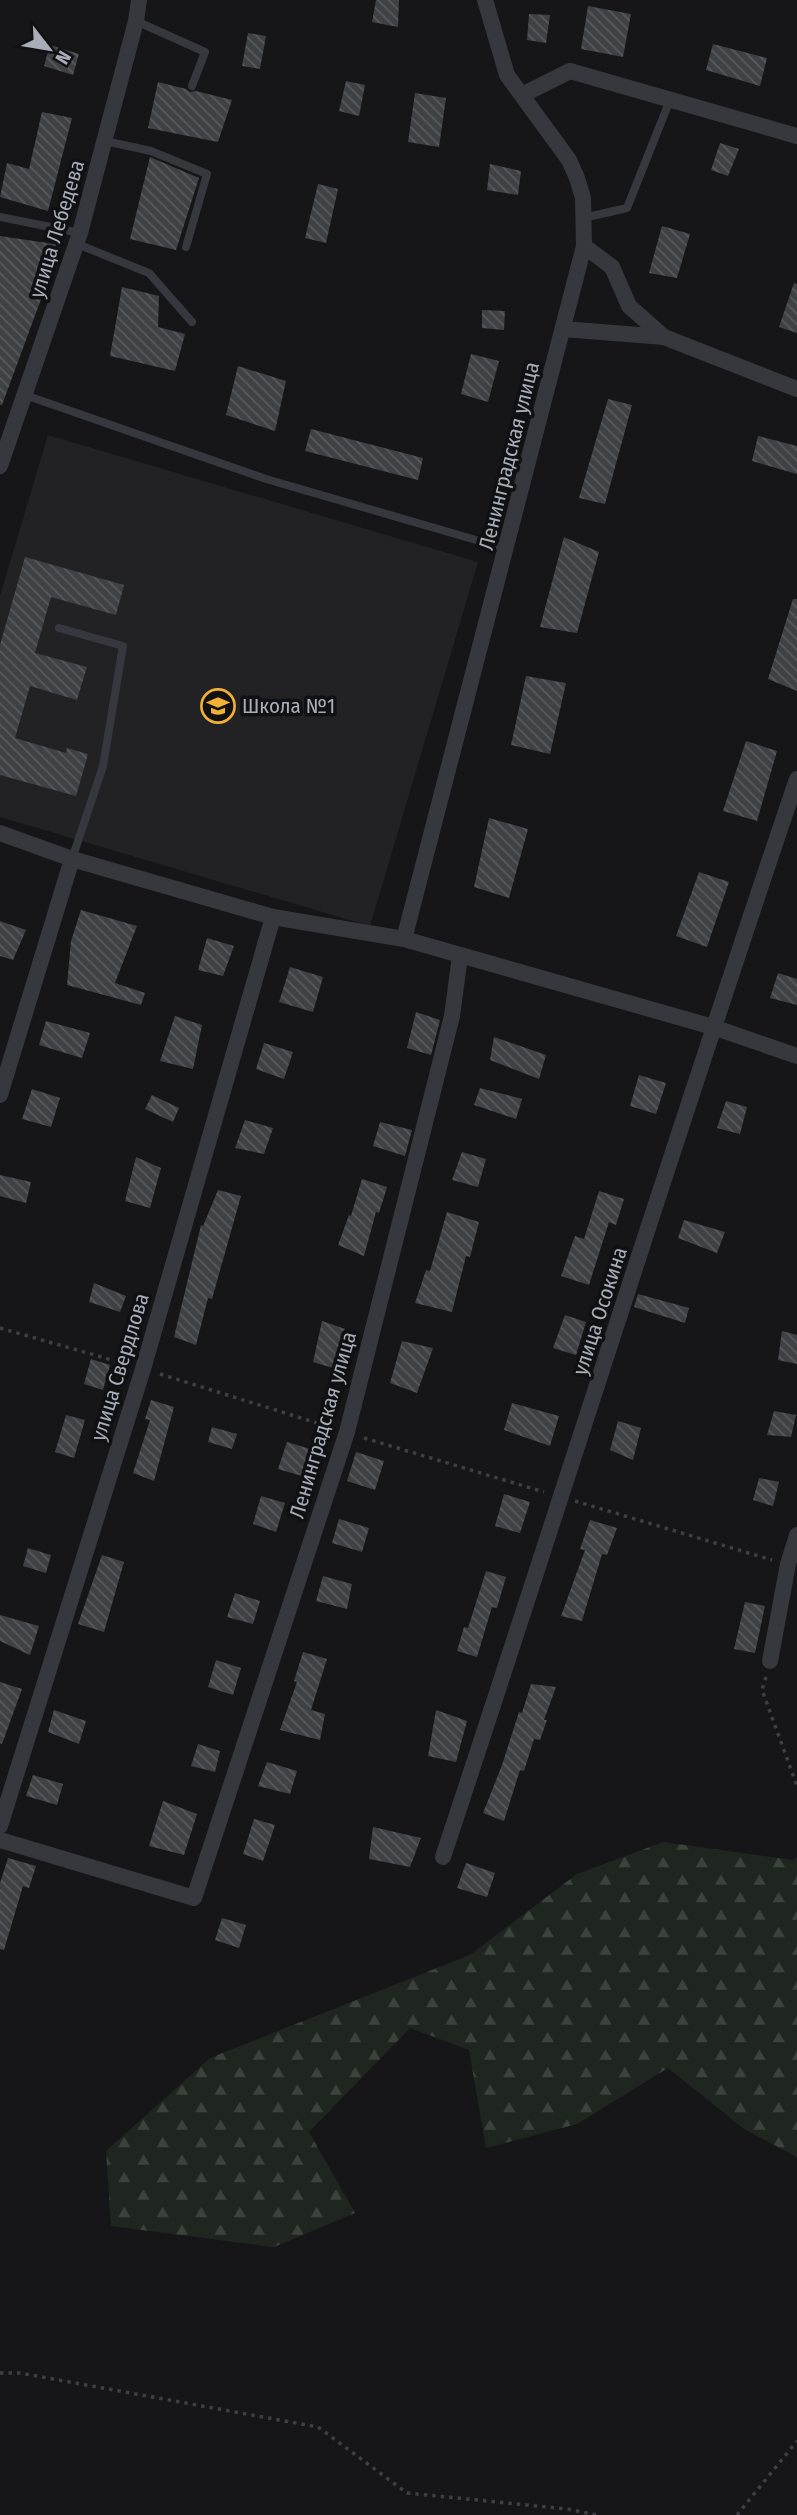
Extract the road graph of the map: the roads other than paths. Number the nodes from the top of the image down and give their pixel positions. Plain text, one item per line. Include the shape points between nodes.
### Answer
1 (139, 0) edge
2 (485, 0) edge
3 (136, 21) junction
4 (192, 86) dead end
5 (522, 96) junction
6 (670, 100) junction
7 (797, 136) edge
8 (104, 141) junction
9 (0, 217) edge
10 (583, 218) junction
11 (79, 239) junction
12 (584, 246) junction
13 (186, 247) dead end
14 (192, 322) dead end
15 (563, 329) junction
16 (664, 337) junction
17 (797, 389) edge
18 (25, 395) junction
19 (0, 466) edge
20 (507, 549) junction
21 (59, 628) dead end
22 (797, 779) edge
23 (0, 832) edge
24 (72, 859) junction
25 (273, 917) junction
26 (404, 940) junction
27 (460, 956) junction
28 (713, 1027) junction
29 (797, 1056) edge
30 (0, 1095) edge
31 (797, 1535) edge
32 (770, 1661) road end
33 (0, 1826) edge
34 (0, 1840) edge
35 (443, 1857) dead end

1 - 3 street, улица Лебедева
2 - 5 street, Ленинградская улица via 507,75
3 - 4 lane via 205,52
3 - 8 street, улица Лебедева
5 - 6 street via 570,71
5 - 10 street, Ленинградская улица via 569,160 583,198
6 - 7 street
6 - 10 lane via 628,208
8 - 11 street, улица Лебедева
8 - 13 lane via 151,152 207,174
9 - 11 lane
10 - 12 street, Ленинградская улица
11 - 14 lane via 149,273
11 - 18 street, улица Лебедева
12 - 15 street, Ленинградская улица
12 - 16 street via 612,267 629,306
15 - 16 street
15 - 20 street, Ленинградская улица
16 - 17 street
18 - 19 street, улица Лебедева
18 - 20 lane via 266,479
20 - 26 street, Ленинградская улица
21 - 24 lane via 122,646 103,766
22 - 28 street, улица Осокина
23 - 24 street
24 - 25 street
24 - 30 street
25 - 26 street
25 - 33 street, улица Свердлова via 143,1369
26 - 27 street
27 - 28 street
27 - 34 street, Ленинградская улица via 452,1016 346,1432 194,1898
28 - 29 street
28 - 35 street, улица Осокина
31 - 32 street

